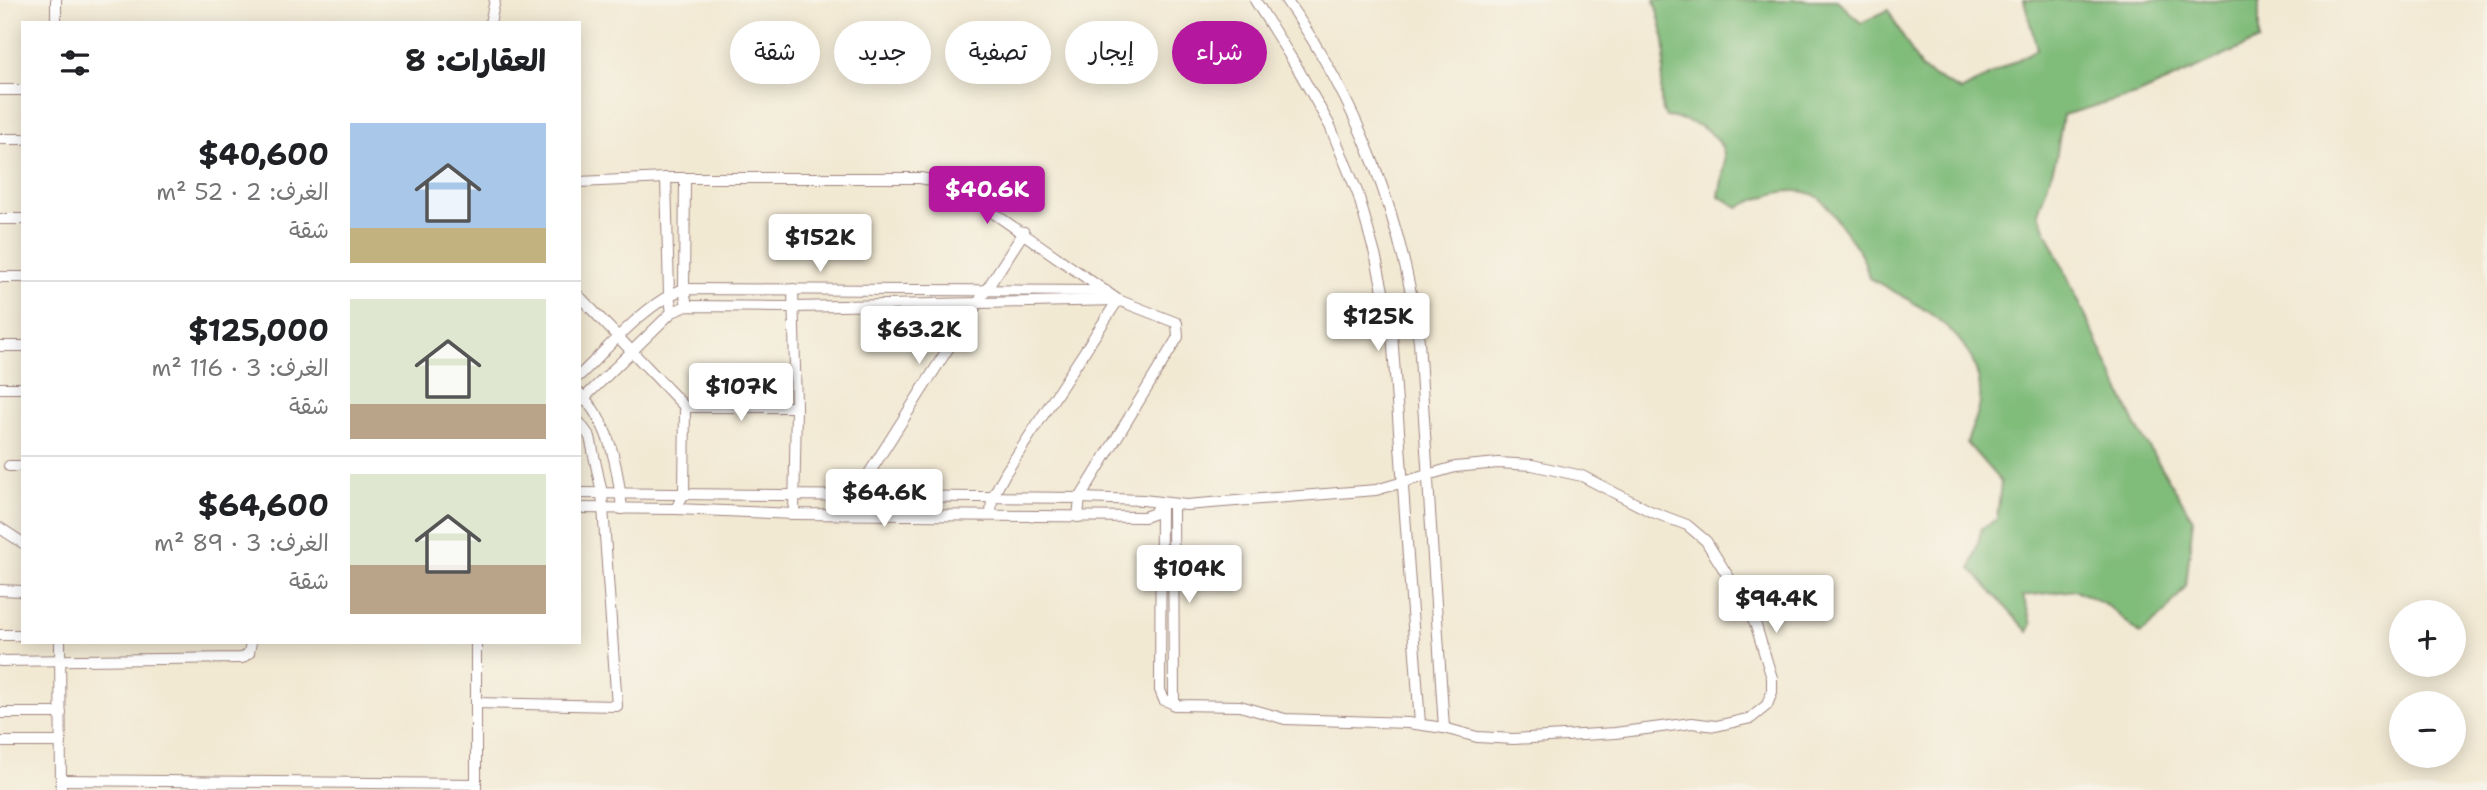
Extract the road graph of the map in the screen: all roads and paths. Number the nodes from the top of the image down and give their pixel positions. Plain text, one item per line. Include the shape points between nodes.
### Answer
1 (56, 0) edge
2 (495, 0) edge
3 (1255, 0) edge
4 (1286, 0) edge
5 (56, 21) edge
6 (490, 21) edge
7 (0, 90) edge
8 (21, 90) edge
9 (0, 139) edge
10 (21, 139) edge
11 (666, 178) junction
12 (685, 178) junction
13 (581, 182) edge
14 (0, 219) edge
15 (21, 219) edge
16 (1024, 232) junction
17 (0, 277) edge
18 (21, 277) edge
19 (684, 289) junction
20 (793, 289) junction
21 (986, 290) junction
22 (669, 294) junction
23 (1106, 296) junction
24 (581, 298) edge
25 (1118, 300) junction
26 (978, 303) junction
27 (687, 306) junction
28 (794, 307) junction
29 (672, 312) junction
30 (618, 337) junction
31 (0, 346) edge
32 (21, 346) edge
33 (632, 351) junction
34 (581, 374) edge
35 (0, 388) edge
36 (21, 388) edge
37 (581, 398) edge
38 (685, 407) junction
39 (796, 407) junction
40 (581, 425) edge
41 (9, 466) dead end
42 (21, 466) edge
43 (1427, 475) junction
44 (1402, 484) junction
45 (581, 493) edge
46 (602, 493) junction
47 (620, 493) junction
48 (684, 493) junction
49 (795, 494) junction
50 (856, 494) junction
51 (992, 498) junction
52 (1080, 498) junction
53 (1160, 503) junction
54 (1173, 505) junction
55 (581, 508) edge
56 (603, 509) junction
57 (622, 509) junction
58 (676, 509) junction
59 (794, 514) junction
60 (856, 514) junction
61 (991, 515) junction
62 (1079, 517) junction
63 (0, 528) edge
64 (21, 542) edge
65 (0, 590) edge
66 (21, 591) edge
67 (1161, 594) junction
68 (1174, 594) junction
69 (0, 635) edge
70 (21, 635) edge
71 (60, 644) edge
72 (251, 644) edge
73 (476, 644) edge
74 (61, 661) junction
75 (0, 662) edge
76 (476, 703) junction
77 (1174, 705) junction
78 (0, 713) edge
79 (61, 713) junction
80 (1420, 724) junction
81 (1444, 728) junction
82 (0, 742) edge
83 (61, 742) junction
84 (61, 785) edge
85 (475, 787) edge

1 - 5 street
2 - 6 street
3 - 44 street via 1330,126 1358,194 1392,333
4 - 43 street via 1313,37 1348,102 1400,240 1419,341
7 - 8 street
9 - 10 street
11 - 12 street
11 - 13 street
11 - 22 street
12 - 16 street via 920,178 959,190
12 - 19 street
14 - 15 street
16 - 21 street
16 - 23 street
17 - 18 street
19 - 20 street
19 - 22 street
19 - 27 street
20 - 21 street
20 - 28 street
21 - 23 street
21 - 26 street
22 - 29 street
22 - 30 street
23 - 25 street
23 - 26 street
24 - 30 street
25 - 51 street
25 - 52 street via 1177,323 1178,337
26 - 28 street
26 - 50 street
27 - 28 street
27 - 29 street
28 - 39 street
29 - 33 street
30 - 33 street
30 - 34 street
31 - 32 street
33 - 37 street
33 - 38 street
35 - 36 street
37 - 47 street via 605,431
38 - 39 street
38 - 48 street
39 - 49 street
40 - 46 street via 593,446
41 - 42 street
43 - 44 street
43 - 81 street
43 - 81 street via 1480,463 1549,468 1582,476 1650,511 1687,524 1706,541 1746,605 1763,644 1773,685 1770,699 1757,715 1716,726 1692,723 1514,738 1477,737
44 - 54 street via 1365,491
44 - 80 street
45 - 46 street
46 - 47 street
46 - 56 street
47 - 48 street
47 - 57 street
48 - 49 street
48 - 58 street
49 - 50 street
49 - 59 street
50 - 51 street
50 - 60 street
51 - 52 street
51 - 61 street
52 - 53 street
52 - 62 street
53 - 54 street
53 - 62 street via 1148,517
53 - 67 street
54 - 68 street
55 - 56 street
56 - 57 street
56 - 76 street via 617,706
57 - 58 street
58 - 59 street
59 - 60 street
60 - 61 street
61 - 62 street
63 - 64 street
65 - 66 street
67 - 68 street
67 - 77 street via 1161,694
68 - 77 street
69 - 70 street
71 - 74 street
72 - 74 street via 250,653 242,658
73 - 76 street
74 - 75 street
74 - 79 street
76 - 85 street
77 - 80 street via 1240,706 1294,719
78 - 79 street
79 - 83 street
80 - 81 street
82 - 83 street
83 - 84 street
84 - 85 street

